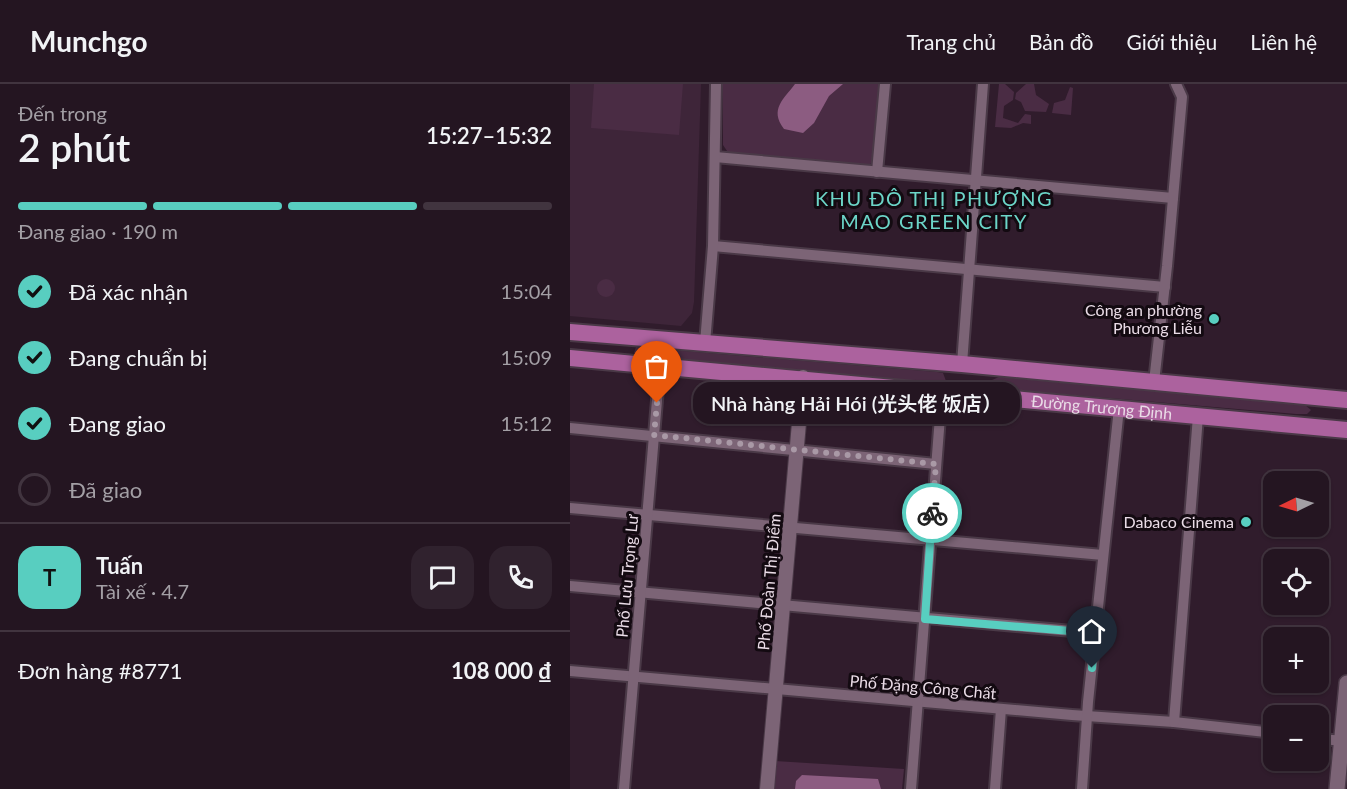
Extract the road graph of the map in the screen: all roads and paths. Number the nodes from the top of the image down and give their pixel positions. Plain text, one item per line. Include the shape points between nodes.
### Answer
1 (716, 84) edge
2 (885, 84) edge
3 (983, 84) edge
4 (1176, 84) edge
5 (715, 157) junction
6 (877, 172) junction
7 (977, 182) junction
8 (1173, 198) junction
9 (713, 246) junction
10 (967, 269) junction
11 (1165, 287) junction
12 (570, 332) edge
13 (606, 336) junction
14 (705, 343) junction
15 (570, 358) edge
16 (604, 361) junction
17 (962, 364) junction
18 (660, 365) junction
19 (803, 377) junction
20 (1154, 382) junction
21 (951, 392) junction
22 (1347, 400) edge
23 (1119, 408) junction
24 (1198, 416) junction
25 (570, 428) edge
26 (1347, 430) edge
27 (654, 435) junction
28 (797, 450) junction
29 (936, 464) junction
30 (570, 508) edge
31 (647, 515) junction
32 (790, 528) junction
33 (930, 540) junction
34 (1103, 555) junction
35 (570, 586) edge
36 (641, 591) junction
37 (783, 604) junction
38 (925, 619) junction
39 (1095, 633) junction
40 (570, 671) edge
41 (634, 676) junction
42 (1347, 683) edge
43 (776, 689) junction
44 (918, 701) junction
45 (1001, 709) junction
46 (1088, 717) junction
47 (1174, 722) junction
48 (1263, 732) edge
49 (1329, 740) edge
50 (1344, 741) edge
51 (624, 789) edge
52 (767, 789) edge
53 (911, 789) edge
54 (995, 789) edge
55 (1082, 789) edge
56 (1338, 789) edge

1 - 5 street
2 - 6 street
3 - 7 street
4 - 8 street via 1182,98
5 - 6 street
5 - 9 street
6 - 7 street
7 - 8 street
7 - 10 street
8 - 11 street
9 - 10 street
9 - 14 street
10 - 11 street
10 - 17 street
11 - 20 street
12 - 13 main road, Đường Trương Định
13 - 14 main road, Đường Trương Định
13 - 16 main road
14 - 17 main road, Đường Trương Định
15 - 16 main road, Đường Trương Định
16 - 18 main road, Đường Trương Định
17 - 20 main road, Đường Trương Định
17 - 21 main road
18 - 19 main road, Đường Trương Định
18 - 27 street, Phố Lưu Trọng Lư
19 - 21 main road, Đường Trương Định
19 - 28 street, Phố Đoàn Thị Điểm
20 - 22 main road, Đường Trương Định
21 - 23 main road, Đường Trương Định
21 - 29 street
23 - 24 main road, Đường Trương Định
23 - 34 street
24 - 26 main road, Đường Trương Định
24 - 47 street
25 - 27 street
27 - 28 street
27 - 31 street, Phố Lưu Trọng Lư
28 - 29 street
28 - 32 street, Phố Đoàn Thị Điểm
29 - 33 street
30 - 31 street
31 - 32 street
31 - 36 street, Phố Lưu Trọng Lư
32 - 33 street
32 - 37 street, Phố Đoàn Thị Điểm
33 - 34 street
33 - 38 street
34 - 39 street
35 - 36 street
36 - 37 street
36 - 41 street, Phố Lưu Trọng Lư
37 - 38 street
37 - 43 street, Phố Đoàn Thị Điểm
38 - 39 street
38 - 44 street
39 - 46 street
40 - 41 street, Phố Đặng Công Chất
41 - 43 street, Phố Đặng Công Chất
41 - 51 street, Phố Lưu Trọng Lư
42 - 50 main road
43 - 44 street, Phố Đặng Công Chất
43 - 52 street, Phố Đoàn Thị Điểm
44 - 45 street, Phố Đặng Công Chất
44 - 53 street
45 - 46 street, Phố Đặng Công Chất
45 - 54 street
46 - 47 street, Phố Đặng Công Chất
46 - 55 street
47 - 48 street, Phố Đặng Công Chất
49 - 50 street
50 - 56 main road

